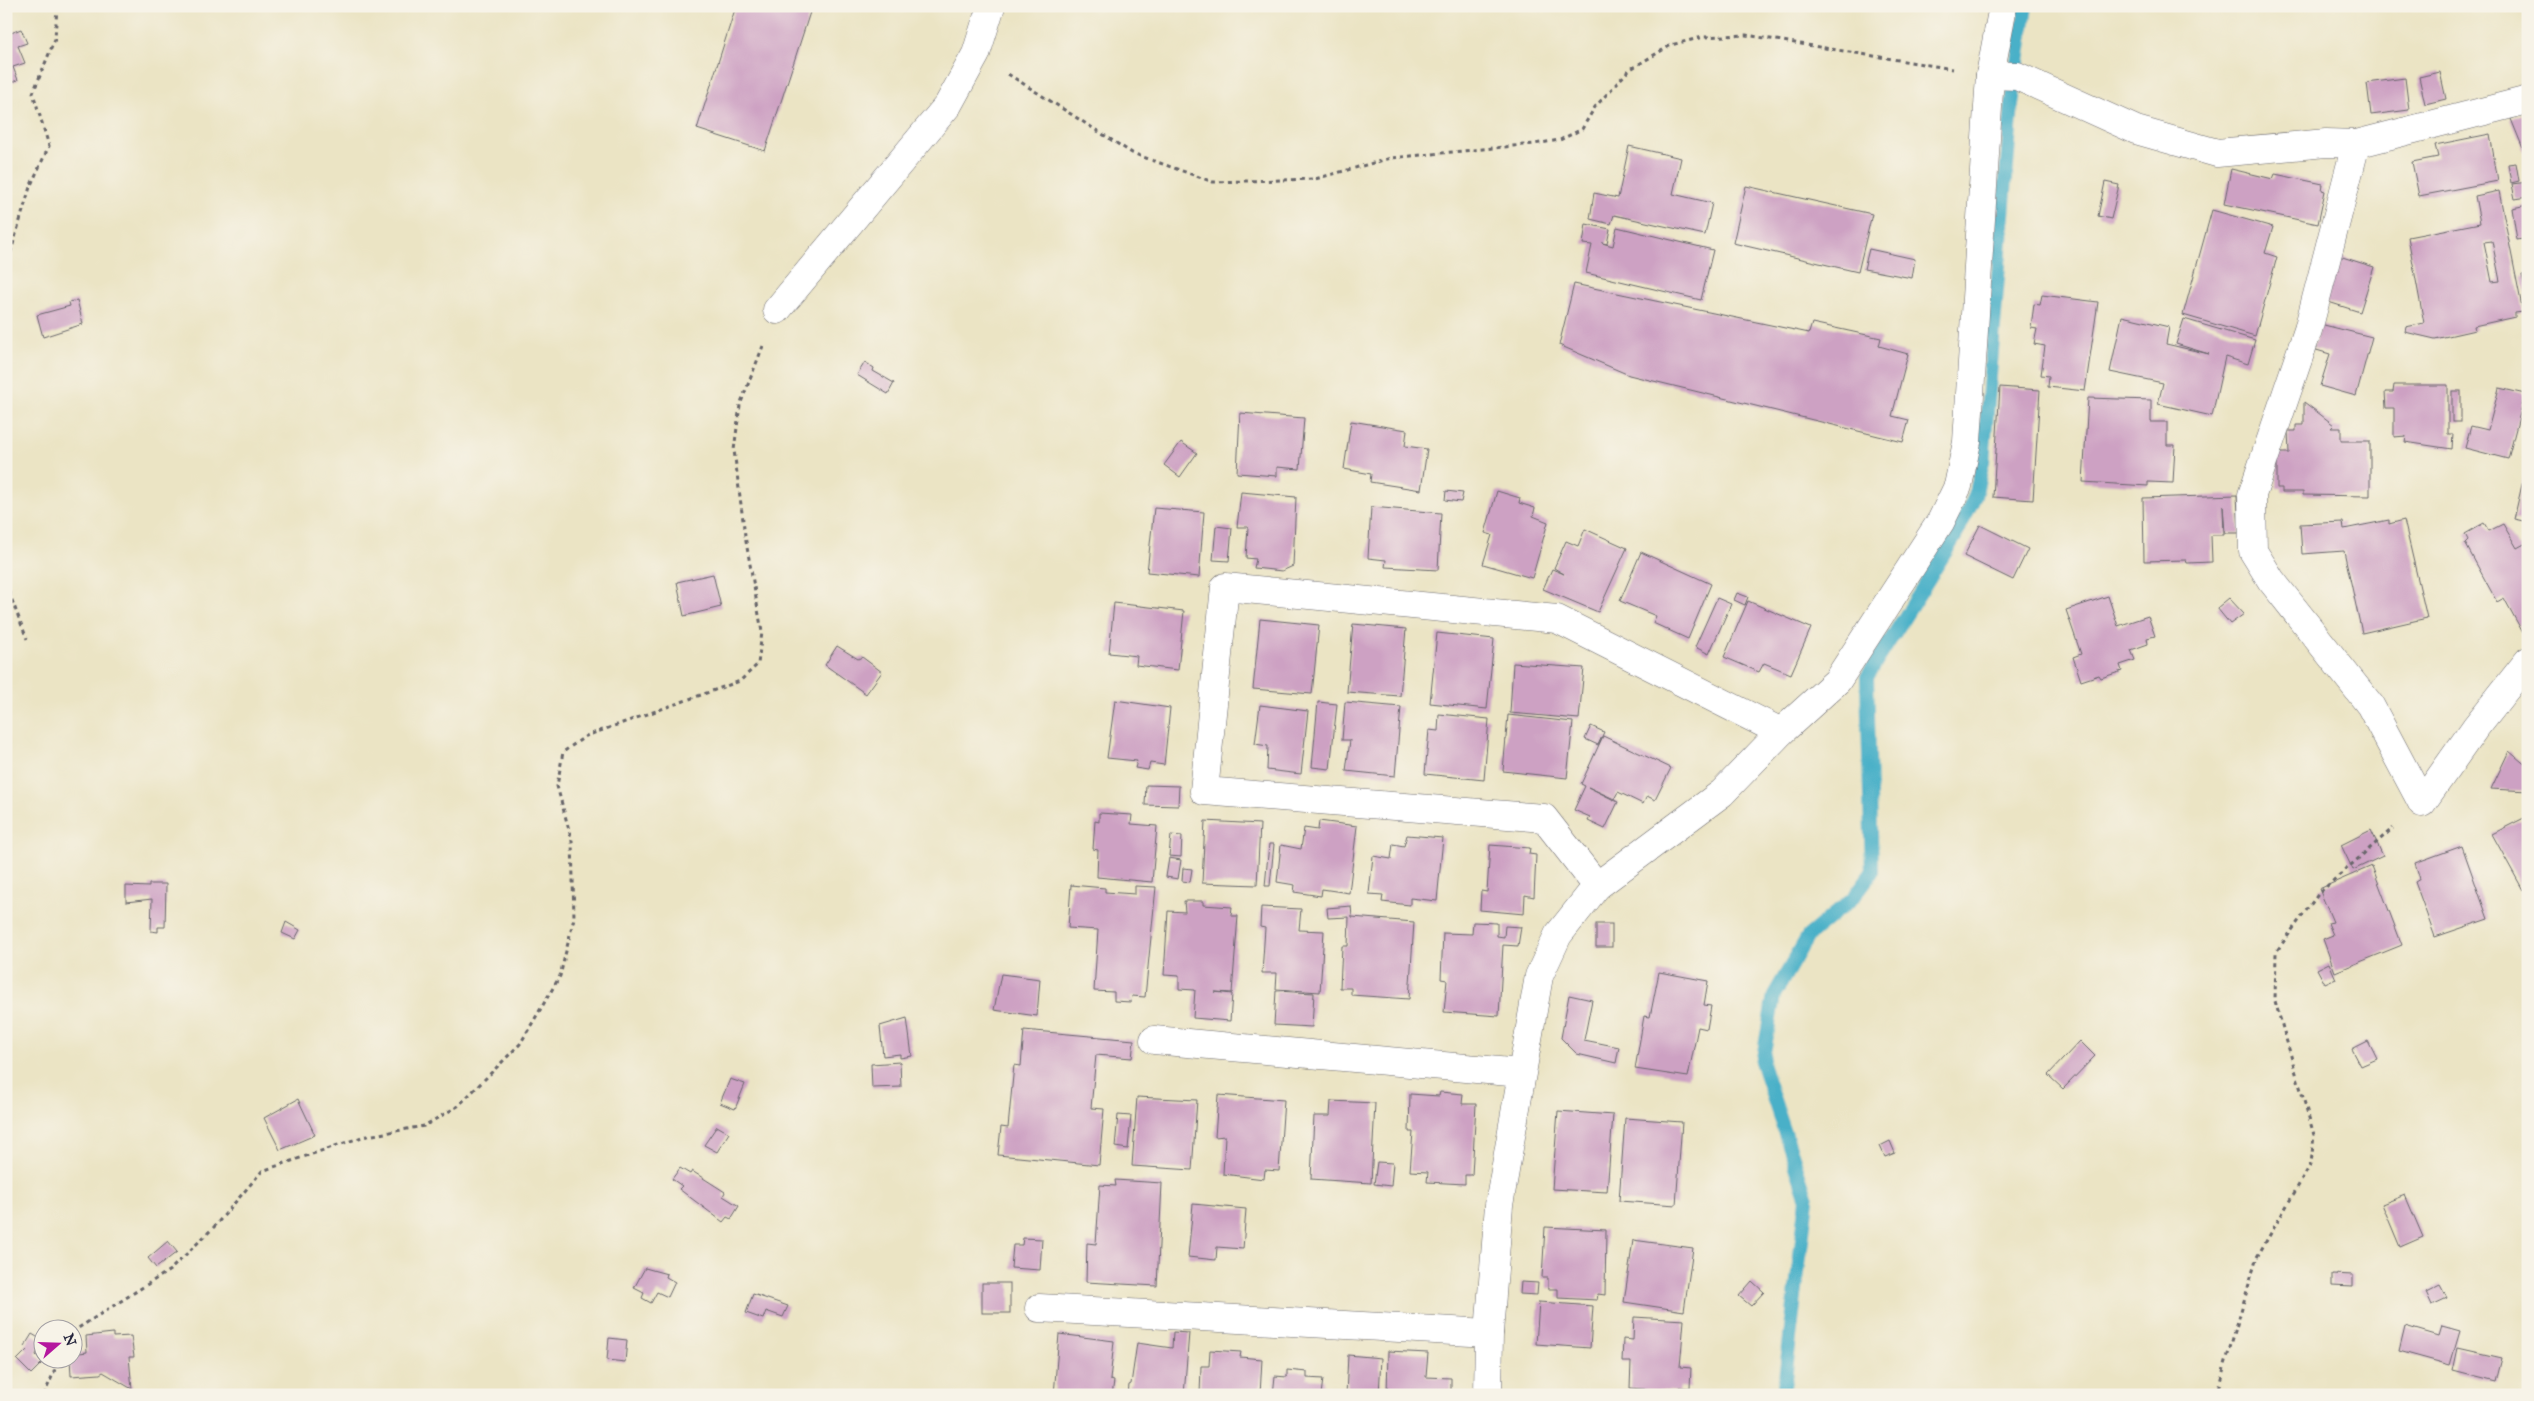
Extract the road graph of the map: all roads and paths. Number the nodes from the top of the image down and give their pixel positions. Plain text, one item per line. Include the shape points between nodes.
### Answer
1 (56, 6) edge
2 (991, 6) edge
3 (2003, 6) edge
4 (976, 54) junction
5 (1990, 75) junction
6 (2528, 100) edge
7 (2356, 144) junction
8 (6, 268) edge
9 (777, 310) joint
10 (6, 585) edge
11 (27, 639) dead end
12 (2528, 661) edge
13 (1781, 732) junction
14 (2422, 803) junction
15 (1598, 886) junction
16 (1154, 1040) dead end
17 (1521, 1073) junction
18 (1039, 1308) dead end
19 (82, 1326) edge
20 (1489, 1333) junction
21 (56, 1368) edge
22 (44, 1395) edge
23 (1488, 1395) edge
24 (2216, 1395) edge

1 - 8 path via 55,39 33,93 49,146 30,187
2 - 4 street
3 - 5 street
4 - 5 path via 1132,153 1213,182 1315,179 1391,158 1560,140 1582,129 1595,107 1629,70 1671,45 1704,37 1746,35
4 - 9 street via 948,105
5 - 7 street via 2017,76 2136,130 2217,153 2326,143
5 - 13 street via 1967,442 1958,486 1941,521 1837,681
6 - 7 street
7 - 14 street via 2308,330 2252,495 2253,551 2271,580 2370,705
9 - 19 path via 740,405 734,450 762,632 758,664 740,681 586,736 563,752 557,786 572,841 574,918 560,976 520,1044 458,1106 424,1126 362,1136 262,1171 214,1227 170,1270
10 - 11 path
12 - 14 street
13 - 15 street via 1722,793
13 - 15 street via 1557,620 1225,587 1204,791 1544,818
14 - 24 path via 2319,893 2276,952 2275,1002 2314,1135 2311,1164 2257,1257
15 - 17 street via 1558,935 1539,976
16 - 17 street
17 - 20 street via 1499,1205
18 - 20 street
20 - 23 street
21 - 22 path

